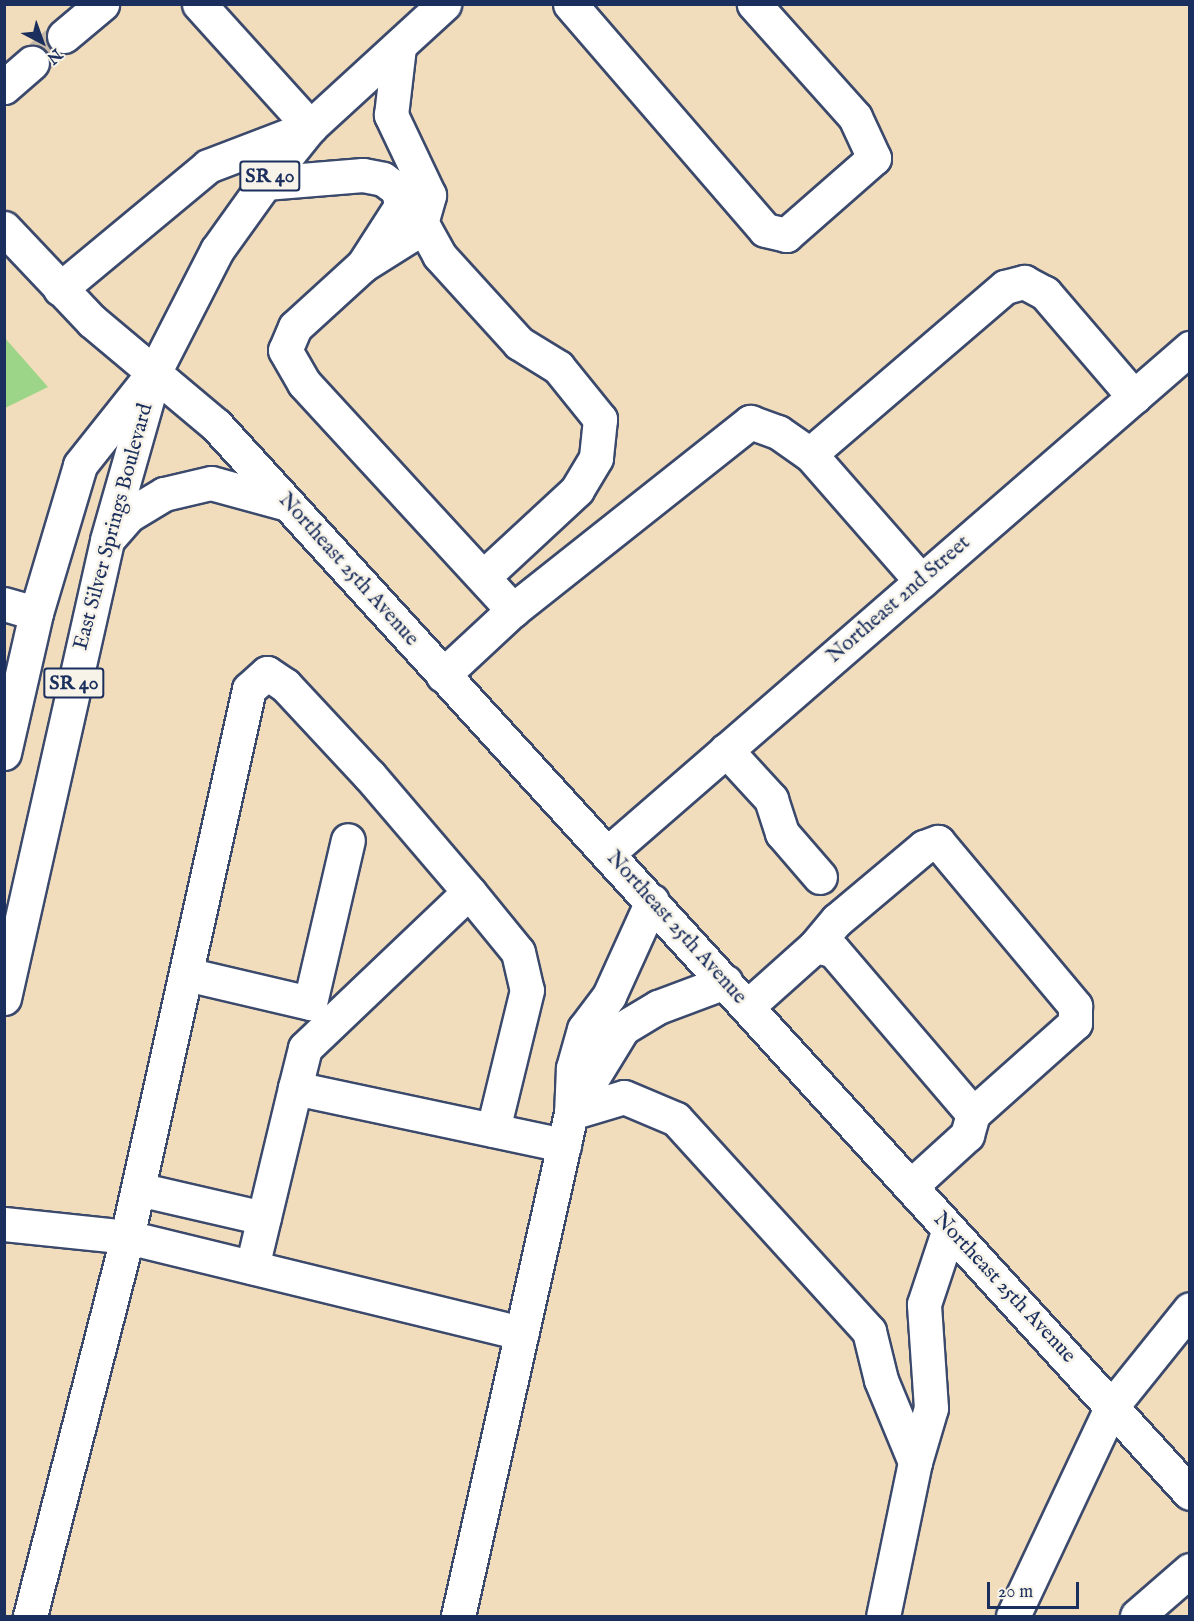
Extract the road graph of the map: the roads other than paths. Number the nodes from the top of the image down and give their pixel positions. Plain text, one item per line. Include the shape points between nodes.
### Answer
1 (102, 4) edge
2 (199, 4) edge
3 (570, 4) edge
4 (754, 4) edge
5 (432, 9) edge
6 (64, 36) tunnel mouth
7 (399, 47) junction
8 (32, 63) tunnel mouth
9 (4, 87) edge
10 (310, 127) junction
11 (265, 183) junction
12 (422, 222) junction
13 (4, 228) edge
14 (363, 265) junction
15 (60, 289) junction
16 (1190, 348) edge
17 (155, 371) junction
18 (1134, 397) junction
19 (810, 454) junction
20 (288, 505) junction
21 (107, 540) junction
22 (484, 576) junction
23 (921, 581) junction
24 (4, 604) edge
25 (513, 609) junction
26 (36, 613) junction
27 (443, 675) junction
28 (726, 750) junction
29 (4, 753) edge
30 (348, 840) dead end
31 (608, 853) junction
32 (820, 877) dead end
33 (470, 892) junction
34 (652, 901) junction
35 (815, 946) junction
36 (186, 974) junction
37 (725, 982) junction
38 (4, 998) edge
39 (748, 1006) junction
40 (318, 1016) junction
41 (295, 1088) junction
42 (571, 1113) junction
43 (974, 1114) junction
44 (493, 1130) junction
45 (564, 1145) junction
46 (911, 1186) junction
47 (138, 1190) junction
48 (264, 1218) junction
49 (4, 1224) edge
50 (949, 1229) junction
51 (127, 1237) junction
52 (252, 1267) junction
53 (1190, 1309) edge
54 (521, 1333) junction
55 (1112, 1406) junction
56 (915, 1462) junction
57 (1190, 1493) edge
58 (1190, 1570) edge
59 (1018, 1614) edge
60 (30, 1617) edge
61 (458, 1617) edge
62 (883, 1617) edge
63 (1137, 1617) edge

1 - 6 main road
2 - 10 main road
3 - 4 main road via 765,230 786,235 874,158 855,117
5 - 7 main road, East Silver Springs Boulevard / SR 40
7 - 10 main road, East Silver Springs Boulevard / SR 40
7 - 12 main road via 391,115 429,195
8 - 9 main road
10 - 11 main road, East Silver Springs Boulevard / SR 40
10 - 15 main road via 208,166
11 - 14 main road via 363,175 398,190 401,206 393,225
11 - 17 main road, East Silver Springs Boulevard / SR 40 via 217,250
12 - 14 main road via 409,236
12 - 22 main road via 440,255 519,344 558,368 600,419 596,458 577,490
13 - 15 main road, Northeast 25th Avenue
14 - 22 main road via 295,327 285,350 304,383
15 - 17 main road, Northeast 25th Avenue
16 - 18 main road, Northeast 2nd Street
17 - 20 main road, Northeast 25th Avenue via 216,425
17 - 21 main road, East Silver Springs Boulevard / SR 40
17 - 26 main road, East Silver Springs Boulevard / SR 40 via 80,465
18 - 19 main road via 1045,293 1024,282 1005,287
18 - 23 main road, Northeast 2nd Street
19 - 23 main road
19 - 25 main road via 778,432 750,422
20 - 21 main road via 211,483 164,494 129,514
20 - 27 main road, Northeast 25th Avenue
21 - 38 main road, East Silver Springs Boulevard / SR 40
22 - 25 main road
23 - 28 main road, Northeast 2nd Street
24 - 26 main road
25 - 27 main road
26 - 29 main road, East Silver Springs Boulevard / SR 40
27 - 31 main road, Northeast 25th Avenue
28 - 31 main road, Northeast 2nd Street
28 - 32 main road via 771,799 782,833
30 - 40 main road
31 - 34 main road, Northeast 25th Avenue
33 - 36 main road via 370,776 285,685 267,673 249,689
33 - 40 main road
33 - 44 main road via 518,952 526,990
34 - 37 main road, Northeast 25th Avenue
34 - 42 main road via 609,996 584,1029 573,1068
35 - 39 main road
35 - 43 main road via 833,950
35 - 43 main road via 837,920 924,847 938,842 1075,1006 1075,1023
36 - 40 main road
36 - 47 main road
37 - 39 main road, Northeast 25th Avenue
37 - 42 main road via 658,1007 623,1028
39 - 46 main road, Northeast 25th Avenue
40 - 41 main road
41 - 44 main road
41 - 48 main road
42 - 45 main road
42 - 56 main road via 624,1097 676,1119 869,1331 881,1380
43 - 46 main road via 967,1135
44 - 45 main road
45 - 54 main road
46 - 50 main road, Northeast 25th Avenue
47 - 48 main road
47 - 51 main road
48 - 52 main road
49 - 51 main road
50 - 55 main road, Northeast 25th Avenue
50 - 56 main road via 924,1304 931,1408
51 - 52 main road
51 - 60 main road
52 - 54 main road
53 - 55 main road
54 - 61 main road
55 - 57 main road, Northeast 25th Avenue
55 - 59 main road
56 - 62 main road
58 - 63 main road

